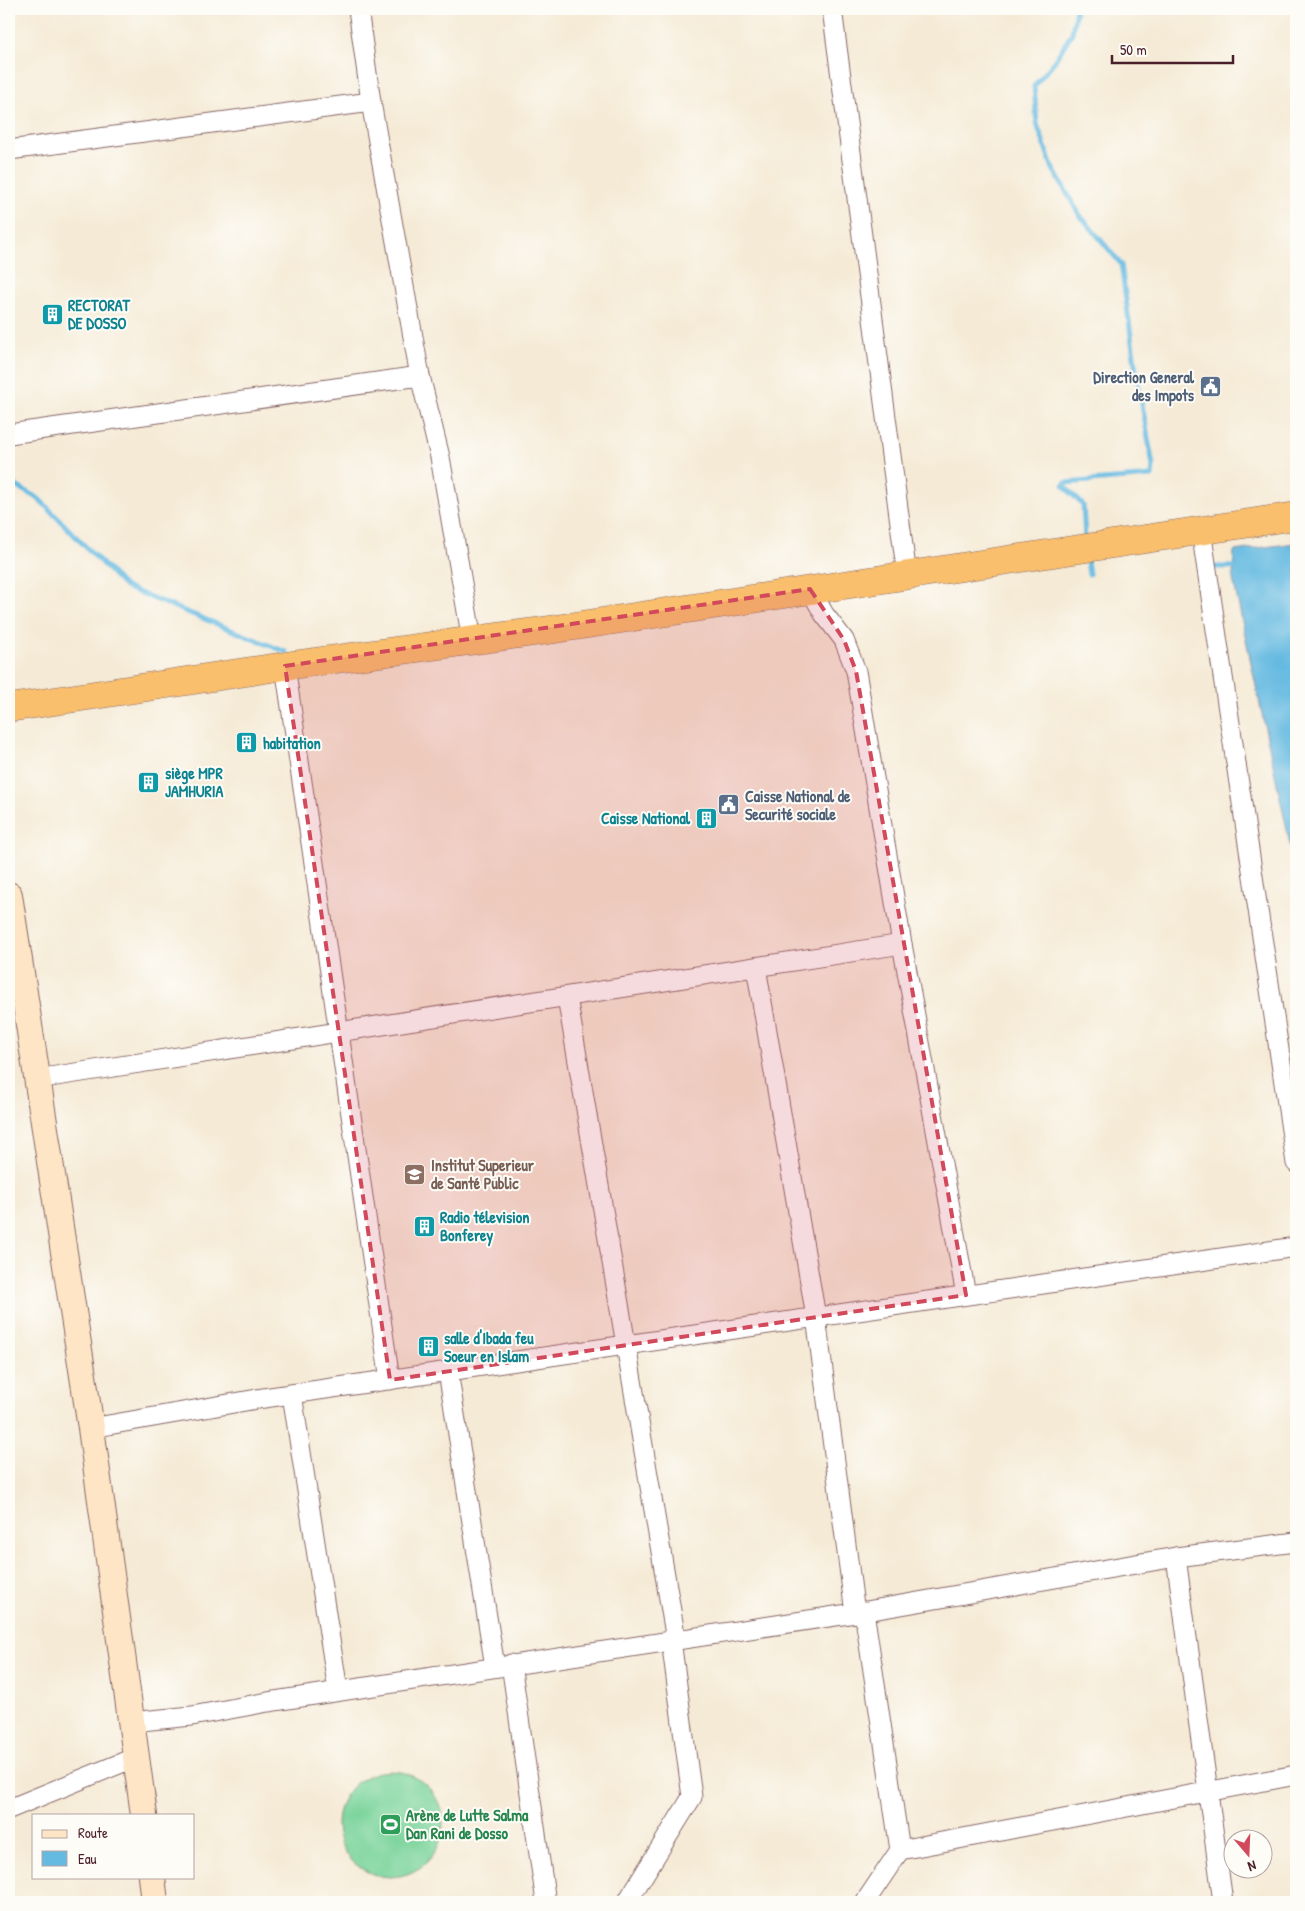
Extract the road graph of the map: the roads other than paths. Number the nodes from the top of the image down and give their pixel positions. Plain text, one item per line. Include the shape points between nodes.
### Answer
1 (358, 9) edge
2 (832, 9) edge
3 (371, 102) junction
4 (9, 150) edge
5 (420, 376) junction
6 (9, 434) edge
7 (1296, 516) edge
8 (1201, 530) junction
9 (907, 576) junction
10 (810, 589) junction
11 (472, 640) junction
12 (285, 666) junction
13 (9, 708) edge
14 (9, 900) edge
15 (902, 944) junction
16 (756, 967) junction
17 (567, 997) junction
18 (339, 1032) junction
19 (37, 1079) junction
20 (1296, 1163) edge
21 (1296, 1247) edge
22 (966, 1295) junction
23 (816, 1317) junction
24 (626, 1345) junction
25 (448, 1371) junction
26 (390, 1380) junction
27 (292, 1394) junction
28 (91, 1428) junction
29 (1296, 1542) edge
30 (1176, 1557) junction
31 (859, 1612) junction
32 (674, 1640) junction
33 (503, 1666) junction
34 (338, 1691) junction
35 (130, 1722) junction
36 (136, 1756) junction
37 (1296, 1776) edge
38 (1208, 1792) junction
39 (9, 1809) edge
40 (144, 1814) edge
41 (900, 1850) junction
42 (152, 1878) edge
43 (155, 1902) edge
44 (546, 1902) edge
45 (627, 1902) edge
46 (865, 1902) edge
47 (1223, 1902) edge

1 - 3 street
2 - 9 street
3 - 4 street
3 - 5 street
5 - 6 street
5 - 11 street via 440,457
7 - 8 highway
8 - 9 highway
8 - 20 street
9 - 10 highway
10 - 11 highway
10 - 15 street via 844,640 856,672
11 - 12 highway
12 - 13 highway
12 - 18 street
14 - 19 main road
15 - 16 street
15 - 22 street
16 - 17 street
16 - 23 street
17 - 18 street
17 - 24 street
18 - 19 street
18 - 26 street
19 - 28 main road
21 - 22 street
22 - 23 street
23 - 24 street
23 - 31 street
24 - 25 street
24 - 32 street
25 - 26 street
25 - 33 street
26 - 27 street
27 - 28 street
27 - 34 street
28 - 35 main road
29 - 30 street
30 - 31 street
30 - 38 street
31 - 32 street
31 - 41 street
32 - 33 street
32 - 45 street via 692,1797
33 - 34 street
33 - 44 street
34 - 35 street via 192,1716
35 - 36 main road
36 - 39 street
36 - 40 main road
37 - 38 street
38 - 41 street
38 - 47 street
41 - 46 street
42 - 43 main road

